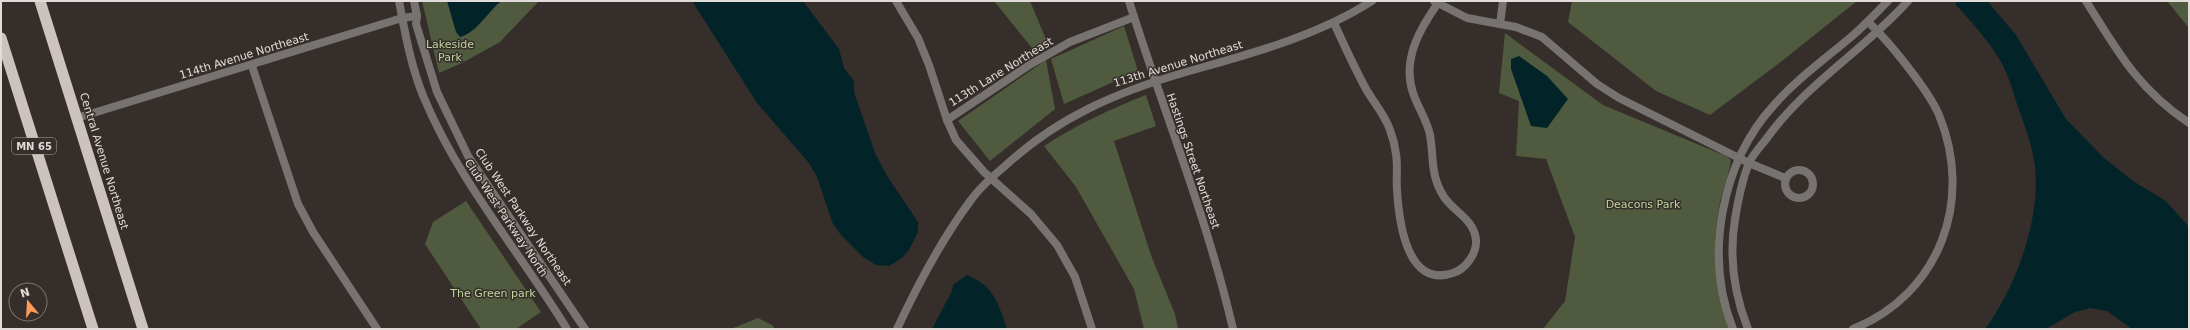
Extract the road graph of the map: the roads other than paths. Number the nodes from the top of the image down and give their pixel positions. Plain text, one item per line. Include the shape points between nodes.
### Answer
1 (40, 1) edge
2 (399, 1) edge
3 (414, 1) edge
4 (896, 1) edge
5 (1129, 1) edge
6 (1372, 1) edge
7 (1503, 1) edge
8 (1888, 1) edge
9 (1908, 1) edge
10 (2086, 1) edge
11 (1436, 2) edge
12 (417, 16) junction
13 (1134, 17) junction
14 (402, 18) junction
15 (1868, 22) junction
16 (1334, 23) junction
17 (1500, 24) junction
18 (1878, 31) junction
19 (1, 38) edge
20 (252, 66) junction
21 (1155, 81) junction
22 (77, 118) junction
23 (947, 120) junction
24 (2189, 123) edge
25 (1739, 157) junction
26 (1749, 163) junction
27 (991, 178) junction
28 (1785, 178) dead end
29 (93, 329) edge
30 (143, 329) edge
31 (377, 329) edge
32 (567, 329) edge
33 (585, 329) edge
34 (897, 329) edge
35 (1092, 329) edge
36 (1232, 329) edge
37 (1733, 329) edge
38 (1748, 329) edge
39 (1853, 329) edge

1 - 22 highway, Central Avenue Northeast
2 - 14 street, Club West Parkway North
3 - 12 street, Club West Parkway Northeast
4 - 23 street via 918,38
5 - 13 street, Hastings Street Northeast
6 - 16 street, 113th Avenue Northeast
7 - 17 street
8 - 15 street
9 - 18 street
10 - 24 street via 2138,79 2159,101
11 - 16 street via 1415,41 1410,71 1412,92 1426,120 1430,135 1432,167 1444,197 1469,222 1476,240 1467,263 1462,269 1448,275 1427,273 1419,268 1411,257 1398,207 1396,153 1389,128 1379,107 1361,81
11 - 17 street via 1467,18
12 - 14 street, 114th Avenue Northeast
12 - 33 street, Club West Parkway Northeast via 416,24 437,92 468,156
13 - 21 street, Hastings Street Northeast
13 - 23 street, 113th Lane Northeast via 1064,45
14 - 20 street, 114th Avenue Northeast
14 - 32 street, Club West Parkway North via 424,96 458,166
15 - 18 street
15 - 25 street via 1796,82 1773,106
16 - 21 street, 113th Avenue Northeast via 1246,55
17 - 25 street via 1516,26 1542,37 1597,84 1619,98
18 - 26 street via 1782,117
18 - 39 street via 1930,98 1939,114 1951,154 1954,191 1947,227 1924,274 1898,303
19 - 29 highway, MN 65
20 - 22 street, 114th Avenue Northeast
20 - 31 street via 298,204 313,232
21 - 27 street, 113th Avenue Northeast via 1105,99 1066,119 1015,156
21 - 36 street, Hastings Street Northeast via 1200,211
22 - 30 highway, Central Avenue Northeast
23 - 27 street via 956,140
25 - 26 street
25 - 37 street via 1724,203 1720,232 1724,298
26 - 28 street
26 - 38 street via 1737,206 1732,246 1737,293
27 - 34 street, 113th Avenue Northeast via 972,199 948,233
27 - 35 street via 1031,214 1057,245 1074,276

